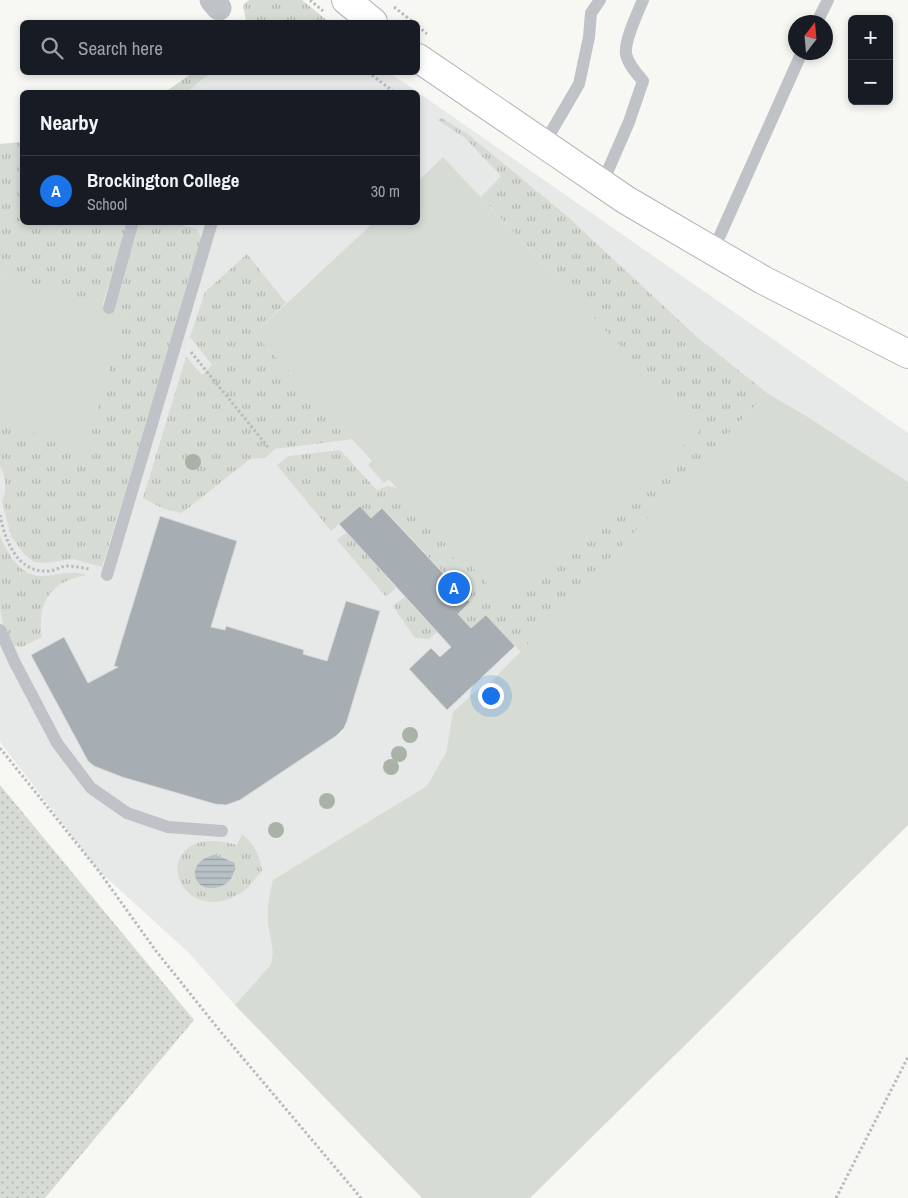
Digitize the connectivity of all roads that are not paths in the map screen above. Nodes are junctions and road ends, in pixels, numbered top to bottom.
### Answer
1 (346, 0) edge
2 (600, 0) edge
3 (643, 0) edge
4 (828, 0) edge
5 (383, 14) edge
6 (820, 15) edge
7 (420, 59) edge
8 (798, 60) edge
9 (544, 144) junction
10 (602, 184) junction
11 (132, 225) edge
12 (211, 225) edge
13 (713, 251) junction
14 (109, 308) dead end
15 (908, 354) edge
16 (107, 575) road end
17 (0, 630) edge
18 (222, 831) dead end

1 - 5 main road
2 - 9 lane
3 - 10 lane
4 - 6 lane
7 - 9 main road
8 - 13 lane
9 - 10 main road
10 - 13 main road
11 - 14 lane
12 - 16 lane
13 - 15 main road
17 - 18 lane

